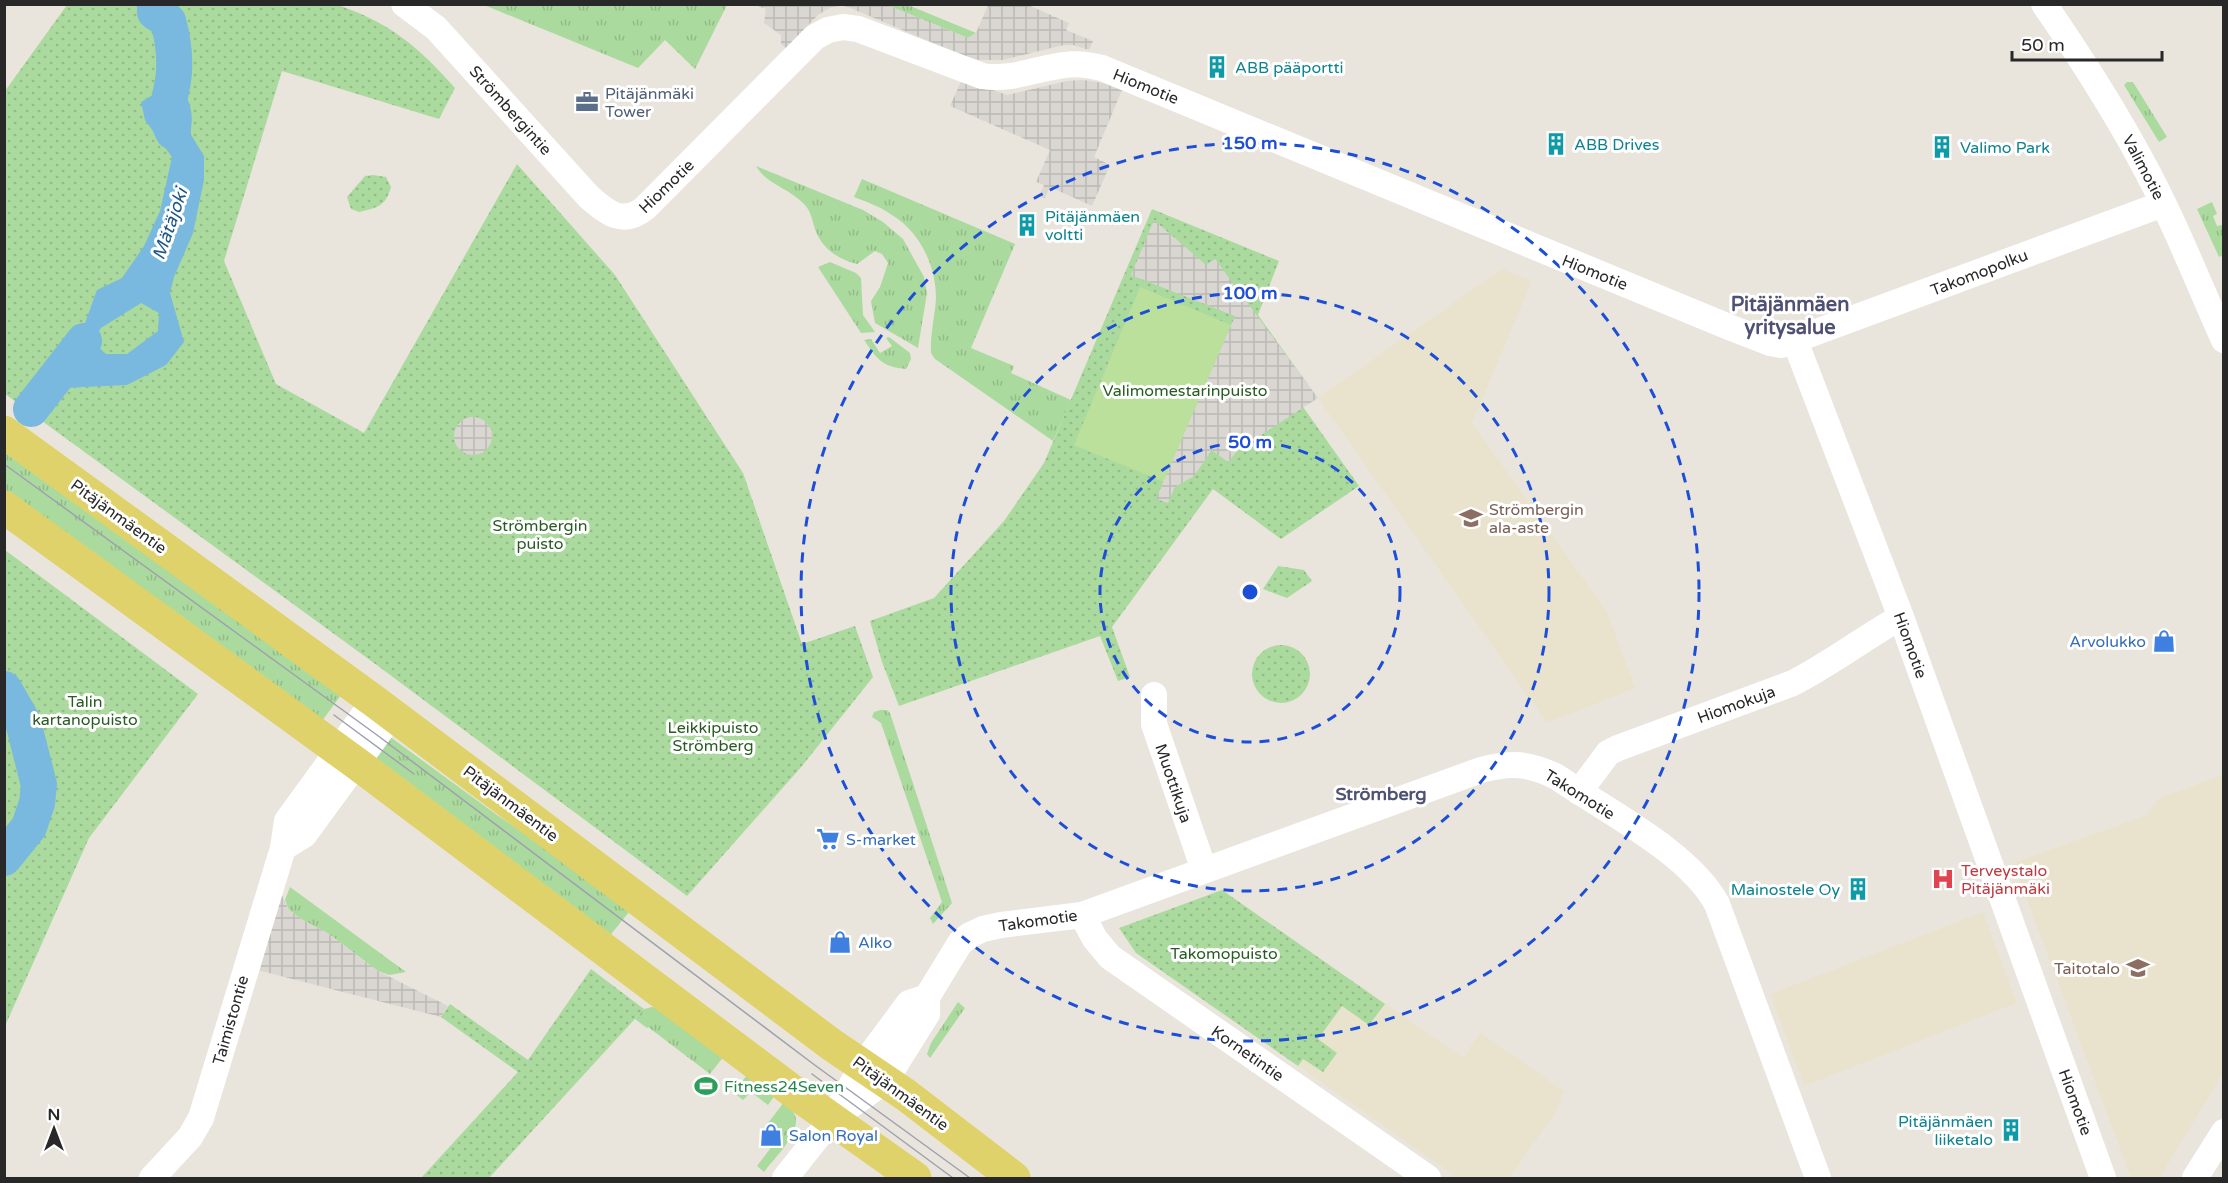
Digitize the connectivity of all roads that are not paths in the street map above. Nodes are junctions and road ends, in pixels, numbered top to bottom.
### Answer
1 (404, 4) edge
2 (2044, 4) edge
3 (2163, 204) junction
4 (616, 216) joint
5 (2223, 340) edge
6 (1795, 341) junction
7 (16, 440) edge
8 (4, 507) edge
9 (1901, 617) junction
10 (1154, 695) dead end
11 (383, 708) junction
12 (347, 757) junction
13 (1579, 792) junction
14 (1204, 870) junction
15 (1082, 915) junction
16 (874, 1073) junction
17 (832, 1119) junction
18 (2223, 1131) edge
19 (152, 1179) edge
20 (785, 1179) edge
21 (915, 1179) edge
22 (1014, 1179) edge
23 (1428, 1179) edge
24 (1818, 1179) edge
25 (2103, 1179) edge
26 (2195, 1179) edge

1 - 4 street, Strömbergintie
2 - 3 street, Valimotie
3 - 5 street, Valimotie
3 - 6 street, Takomopolku
4 - 6 street, Hiomotie
6 - 9 street, Hiomotie
7 - 11 main road, Pitäjänmäentie
8 - 12 main road
9 - 13 street, Hiomokuja
9 - 25 street, Hiomotie
10 - 14 street, Muottikuja
11 - 12 street, Taimistontie
11 - 16 main road, Pitäjänmäentie
12 - 17 main road
12 - 19 street, Taimistontie
13 - 14 street, Takomotie
13 - 24 street, Takomotie
14 - 15 street, Takomotie
15 - 16 street, Takomotie
15 - 23 street, Kornetintie
16 - 17 street, Takomotie
16 - 22 main road, Pitäjänmäentie
17 - 20 street, Takomotie
17 - 21 main road
18 - 26 street

